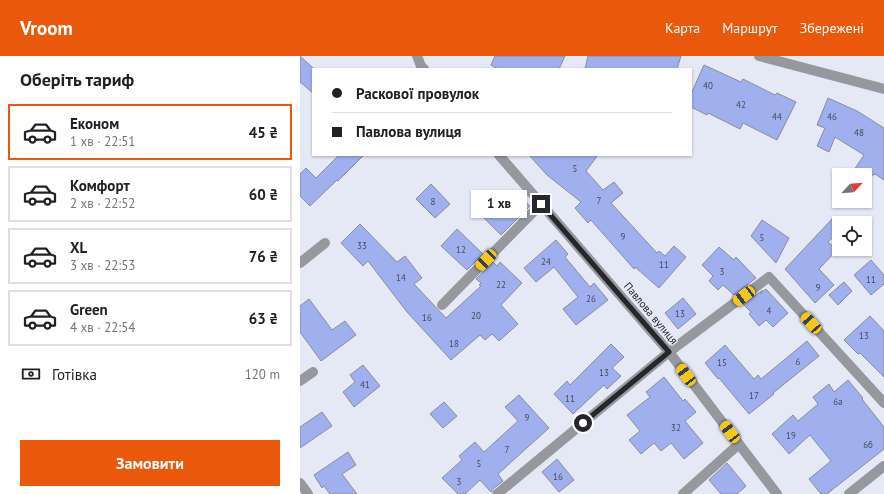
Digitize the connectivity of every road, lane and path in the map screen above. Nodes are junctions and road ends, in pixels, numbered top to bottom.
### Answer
1 (417, 56) edge
2 (760, 56) edge
3 (423, 68) edge
4 (884, 89) edge
5 (500, 156) edge
6 (541, 204) junction
7 (325, 243) dead end
8 (300, 263) edge
9 (442, 305) dead end
10 (669, 352) junction
11 (313, 372) dead end
12 (300, 381) edge
13 (884, 403) edge
14 (739, 444) junction
15 (884, 466) edge
16 (300, 483) edge
17 (308, 494) edge
18 (497, 494) edge
19 (683, 494) edge
20 (775, 494) edge
21 (849, 494) edge

1 - 3 street
2 - 4 street
5 - 6 street, Павлова вулиця
6 - 9 street
6 - 10 street, Павлова вулиця
7 - 8 street
10 - 13 street
10 - 14 street, Павлова вулиця
10 - 18 street
11 - 12 street
14 - 19 street
14 - 20 street, Павлова вулиця
15 - 21 street
16 - 17 street

